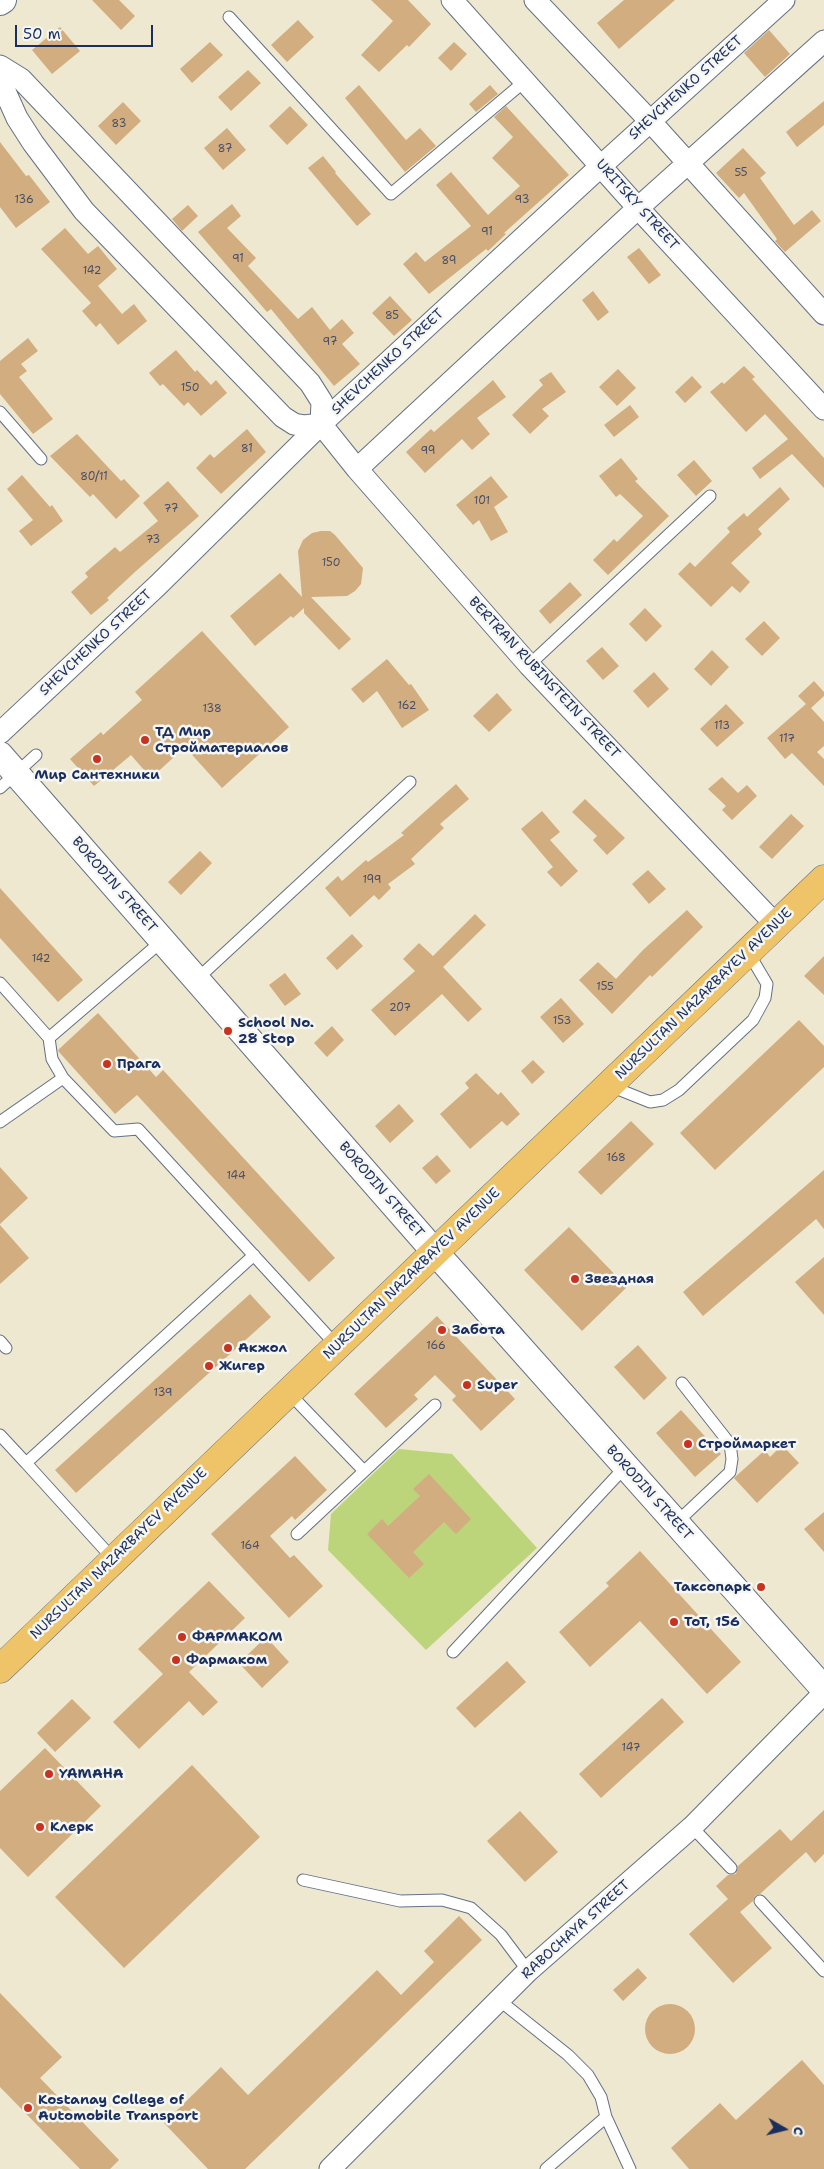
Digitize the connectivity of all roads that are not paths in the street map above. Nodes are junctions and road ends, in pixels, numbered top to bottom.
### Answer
1 (452, 0) edge
2 (535, 0) edge
3 (784, 0) edge
4 (229, 17) dead end
5 (824, 41) edge
6 (0, 66) edge
7 (0, 80) edge
8 (525, 81) junction
9 (650, 122) junction
10 (687, 164) junction
11 (601, 166) junction
12 (638, 208) junction
13 (824, 314) edge
14 (824, 409) edge
15 (0, 412) edge
16 (321, 424) junction
17 (41, 458) dead end
18 (357, 469) junction
19 (710, 496) dead end
20 (529, 665) junction
21 (0, 733) edge
22 (36, 755) dead end
23 (5, 773) edge
24 (410, 782) dead end
25 (824, 880) edge
26 (776, 925) junction
27 (162, 941) junction
28 (748, 952) junction
29 (196, 980) junction
30 (0, 983) edge
31 (49, 1038) junction
32 (63, 1078) junction
33 (609, 1086) junction
34 (0, 1122) edge
35 (435, 1252) junction
36 (254, 1255) junction
37 (336, 1345) junction
38 (682, 1383) dead end
39 (288, 1392) junction
40 (435, 1405) dead end
41 (0, 1435) edge
42 (26, 1463) junction
43 (626, 1466) junction
44 (364, 1471) junction
45 (676, 1523) junction
46 (297, 1534) dead end
47 (114, 1560) junction
48 (453, 1652) dead end
49 (0, 1669) edge
50 (824, 1691) edge
51 (692, 1827) junction
52 (731, 1868) dead end
53 (303, 1880) dead end
54 (760, 1901) dead end
55 (528, 1971) junction
56 (824, 1972) edge
57 (499, 2000) junction
58 (606, 2117) junction
59 (330, 2169) edge
60 (546, 2169) edge
61 (630, 2169) edge

1 - 8 street, URITSKY STREET
2 - 9 street
3 - 9 street, SHEVCHENKO STREET
4 - 8 lane
5 - 10 street
6 - 16 street
7 - 16 street
8 - 11 street, URITSKY STREET
9 - 10 street
9 - 11 street, SHEVCHENKO STREET
10 - 12 street
10 - 13 street
11 - 12 street, URITSKY STREET
11 - 16 street, SHEVCHENKO STREET
12 - 14 street, URITSKY STREET
12 - 18 street
15 - 17 lane
16 - 18 street, BERTRAN RUBINSTEIN STREET
16 - 21 street, SHEVCHENKO STREET
18 - 20 street, BERTRAN RUBINSTEIN STREET
19 - 20 lane
20 - 26 street, BERTRAN RUBINSTEIN STREET
22 - 23 lane
23 - 27 street, BORODIN STREET
24 - 29 lane
25 - 26 main road, NURSULTAN NAZARBAYEV AVENUE
26 - 28 main road, NURSULTAN NAZARBAYEV AVENUE
27 - 29 street, BORODIN STREET
27 - 31 lane
28 - 33 main road, NURSULTAN NAZARBAYEV AVENUE
28 - 33 lane
29 - 35 street, BORODIN STREET
30 - 31 lane
31 - 32 lane
32 - 34 lane
32 - 36 lane
33 - 35 main road, NURSULTAN NAZARBAYEV AVENUE
35 - 37 main road, NURSULTAN NAZARBAYEV AVENUE
35 - 43 street, BORODIN STREET
36 - 37 lane
36 - 42 lane
37 - 39 main road, NURSULTAN NAZARBAYEV AVENUE
38 - 45 lane
39 - 44 lane
39 - 47 main road, NURSULTAN NAZARBAYEV AVENUE
40 - 44 lane
41 - 42 lane
42 - 47 lane
43 - 45 street, BORODIN STREET
43 - 48 lane
44 - 46 lane
45 - 50 street, BORODIN STREET
47 - 49 main road, NURSULTAN NAZARBAYEV AVENUE
50 - 51 street, RABOCHAYA STREET
51 - 52 lane
51 - 55 street, RABOCHAYA STREET
53 - 55 lane
54 - 56 lane
55 - 57 street, RABOCHAYA STREET
57 - 58 lane
57 - 59 street, RABOCHAYA STREET
58 - 60 lane
58 - 61 lane

